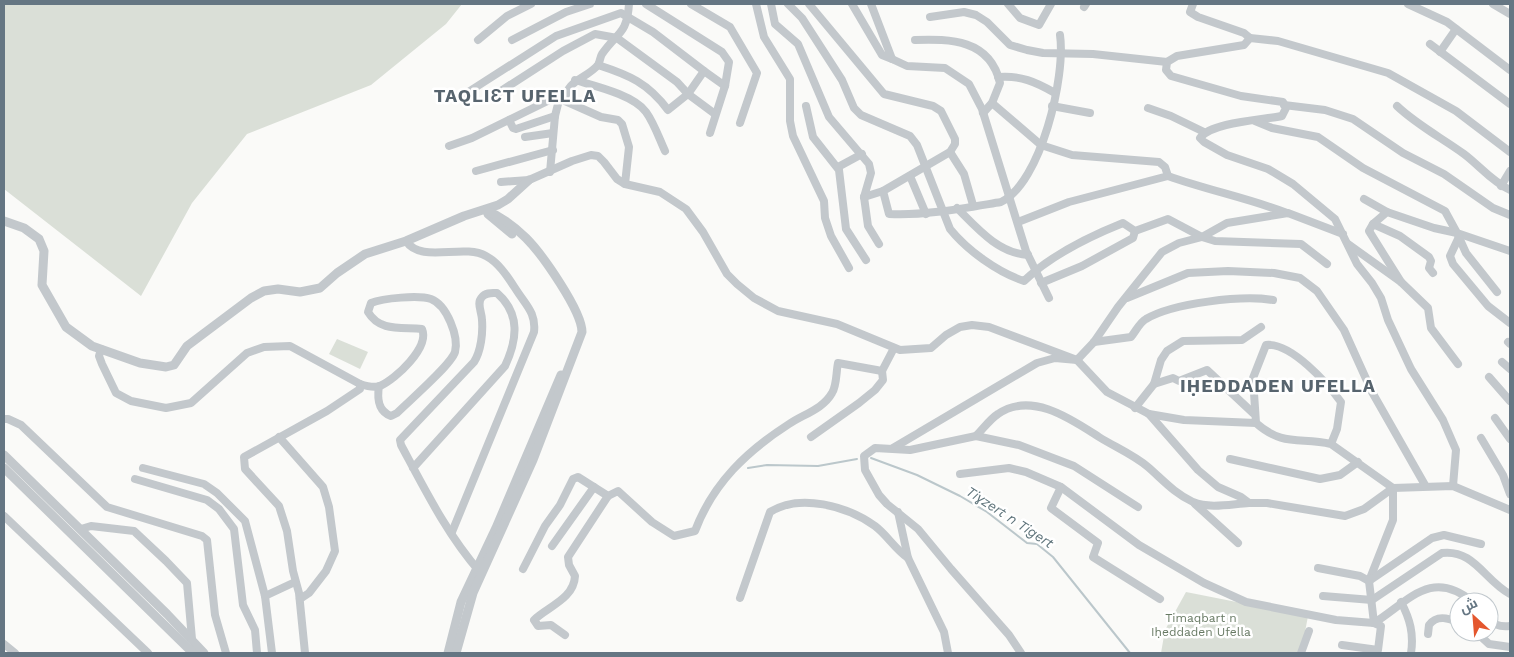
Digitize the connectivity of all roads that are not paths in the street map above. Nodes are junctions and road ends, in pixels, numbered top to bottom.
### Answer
1 (531, 4) edge
2 (590, 4) edge
3 (629, 4) edge
4 (646, 4) edge
5 (691, 4) edge
6 (756, 4) edge
7 (771, 4) edge
8 (788, 4) edge
9 (809, 4) edge
10 (852, 4) edge
11 (871, 4) edge
12 (1008, 4) edge
13 (1051, 4) edge
14 (1193, 4) edge
15 (1408, 4) edge
16 (1493, 4) edge
17 (1510, 14) edge
18 (629, 16) junction
19 (930, 17) dead end
20 (1456, 29) junction
21 (1060, 35) dead end
22 (617, 38) junction
23 (1250, 38) junction
24 (478, 40) dead end
25 (512, 40) dead end
26 (914, 40) dead end
27 (1430, 44) dead end
28 (1062, 52) junction
29 (1440, 52) junction
30 (892, 60) junction
31 (1168, 62) junction
32 (598, 65) junction
33 (1510, 70) edge
34 (704, 71) junction
35 (998, 77) junction
36 (575, 80) junction
37 (725, 86) junction
38 (1055, 93) junction
39 (688, 94) junction
40 (462, 96) dead end
41 (564, 96) junction
42 (490, 98) dead end
43 (992, 103) junction
44 (1510, 104) edge
45 (1284, 105) junction
46 (806, 106) dead end
47 (1052, 106) junction
48 (1397, 106) dead end
49 (1148, 108) dead end
50 (1090, 112) dead end
51 (983, 113) junction
52 (715, 114) junction
53 (555, 116) junction
54 (509, 120) junction
55 (1255, 121) junction
56 (740, 123) dead end
57 (1204, 132) junction
58 (553, 133) junction
59 (710, 133) dead end
60 (525, 137) dead end
61 (1041, 145) junction
62 (449, 146) dead end
63 (553, 150) junction
64 (665, 151) dead end
65 (950, 152) junction
66 (1510, 152) edge
67 (862, 154) junction
68 (838, 167) junction
69 (924, 167) junction
70 (476, 171) dead end
71 (1510, 171) edge
72 (550, 172) junction
73 (910, 176) junction
74 (1168, 176) junction
75 (529, 180) junction
76 (501, 182) dead end
77 (625, 184) junction
78 (1501, 186) junction
79 (883, 190) junction
80 (1510, 190) edge
81 (864, 197) junction
82 (1009, 198) junction
83 (1364, 199) dead end
84 (973, 206) junction
85 (957, 208) junction
86 (943, 209) junction
87 (485, 210) junction
88 (1388, 212) junction
89 (926, 214) junction
90 (1288, 214) junction
91 (1510, 215) edge
92 (4, 221) edge
93 (1018, 222) junction
94 (1373, 224) junction
95 (846, 229) junction
96 (1135, 231) junction
97 (1343, 234) junction
98 (831, 236) junction
99 (1457, 236) junction
100 (1202, 237) junction
101 (406, 241) junction
102 (1346, 243) junction
103 (878, 244) dead end
104 (1510, 251) edge
105 (1028, 256) junction
106 (866, 260) dead end
107 (1327, 264) dead end
108 (849, 268) dead end
109 (1035, 270) junction
110 (1433, 273) dead end
111 (1401, 282) junction
112 (1041, 283) junction
113 (1497, 292) dead end
114 (1049, 298) dead end
115 (1125, 298) junction
116 (1273, 300) dead end
117 (1510, 323) edge
118 (1261, 327) dead end
119 (1094, 342) junction
120 (894, 348) junction
121 (101, 349) junction
122 (1077, 360) junction
123 (1502, 362) dead end
124 (1458, 364) dead end
125 (1510, 369) edge
126 (882, 371) junction
127 (1489, 377) dead end
128 (360, 384) junction
129 (1154, 384) junction
130 (379, 386) junction
131 (1510, 401) edge
132 (1135, 408) junction
133 (1253, 413) junction
134 (1149, 414) junction
135 (1495, 418) dead end
136 (4, 419) edge
137 (1256, 423) junction
138 (976, 436) junction
139 (279, 437) junction
140 (811, 437) dead end
141 (1481, 438) dead end
142 (1510, 438) edge
143 (1331, 444) junction
144 (893, 448) junction
145 (4, 455) edge
146 (1230, 459) dead end
147 (1358, 462) junction
148 (4, 468) edge
149 (143, 468) dead end
150 (413, 468) junction
151 (960, 474) dead end
152 (135, 479) dead end
153 (1425, 485) junction
154 (1453, 486) junction
155 (594, 487) junction
156 (1062, 487) junction
157 (1393, 488) junction
158 (1510, 494) edge
159 (608, 496) junction
160 (1194, 502) junction
161 (1250, 503) junction
162 (1138, 507) dead end
163 (1510, 510) edge
164 (898, 512) junction
165 (4, 516) edge
166 (81, 529) junction
167 (452, 532) junction
168 (1238, 543) dead end
169 (1481, 544) dead end
170 (552, 546) dead end
171 (908, 558) junction
172 (1318, 568) dead end
173 (523, 569) dead end
174 (479, 571) junction
175 (1369, 581) junction
176 (295, 582) junction
177 (1458, 592) edge
178 (1510, 594) edge
179 (264, 596) junction
180 (1323, 596) dead end
181 (740, 598) dead end
182 (300, 599) junction
183 (1160, 599) dead end
184 (1372, 600) junction
185 (1401, 602) junction
186 (1449, 619) edge
187 (1374, 623) junction
188 (1308, 632) dead end
189 (1428, 634) dead end
190 (565, 635) dead end
191 (192, 639) junction
192 (1487, 642) edge
193 (4, 644) edge
194 (1342, 645) dead end
195 (1510, 647) edge
196 (15, 653) edge
197 (148, 653) edge
198 (193, 653) edge
199 (204, 653) edge
200 (226, 653) edge
201 (258, 653) edge
202 (272, 653) edge
203 (306, 653) edge
204 (448, 653) edge
205 (456, 653) edge
206 (948, 653) edge
207 (1021, 653) edge
208 (1301, 653) edge
209 (1411, 653) edge

1 - 24 street
2 - 25 street
3 - 18 street
4 - 37 street
5 - 56 street
6 - 98 street
7 - 67 street
8 - 69 street
9 - 65 street
10 - 30 street
11 - 30 street
12 - 13 street
14 - 23 street
15 - 20 street
16 - 17 street
18 - 22 street
18 - 34 street
18 - 40 street
19 - 28 street
20 - 29 street
20 - 33 street
21 - 28 street
22 - 32 street
22 - 39 street
22 - 42 street
23 - 31 street
23 - 66 street
26 - 35 street
27 - 29 street
28 - 31 street
28 - 38 street
29 - 44 street
30 - 51 street
31 - 45 street
32 - 36 street
32 - 39 street
34 - 37 street
34 - 39 street
35 - 38 street
35 - 43 street
36 - 41 street
36 - 64 street
37 - 52 street
38 - 47 street
39 - 52 street
41 - 53 street
41 - 54 street
41 - 77 street
43 - 51 street
43 - 61 street
45 - 55 street
45 - 91 street
46 - 68 street
47 - 50 street
47 - 61 street
48 - 78 street
49 - 57 street
51 - 82 street
52 - 59 street
53 - 54 street
53 - 58 street
54 - 62 street
55 - 57 street
55 - 99 street
57 - 97 street
58 - 60 street
58 - 63 street
61 - 74 street
61 - 82 street
63 - 70 street
63 - 72 street
65 - 69 street
65 - 84 street
67 - 68 street
67 - 81 street
68 - 95 street
69 - 73 street
69 - 86 street
71 - 78 street
72 - 75 street
72 - 77 street
73 - 79 street
73 - 89 street
74 - 90 street
74 - 93 street
75 - 76 street
75 - 87 street
77 - 120 street
78 - 80 street
79 - 81 street
79 - 89 street
81 - 103 street
82 - 84 street
82 - 93 street
83 - 88 street
84 - 85 street
85 - 86 street
85 - 105 street
86 - 89 street
86 - 109 street
87 - 101 street
87 - 174 street
88 - 94 street
88 - 99 street
90 - 97 street
90 - 100 street
92 - 121 street
93 - 105 street
94 - 110 street
94 - 111 street
95 - 98 street
95 - 106 street
96 - 100 street
96 - 109 street
96 - 112 street
97 - 102 street
98 - 108 street
99 - 104 street
99 - 113 street
99 - 117 street
100 - 107 street
100 - 115 street
101 - 121 street
101 - 167 street
102 - 111 street
102 - 154 street
105 - 109 street
109 - 112 street
111 - 124 street
112 - 114 street
115 - 119 street
115 - 153 street
116 - 119 street
118 - 129 street
119 - 122 street
120 - 122 street
120 - 126 street
121 - 128 street
122 - 132 street
122 - 144 street
123 - 125 street
126 - 140 street
126 - 159 street
127 - 131 street
128 - 130 street
128 - 139 street
129 - 132 street
129 - 133 street
130 - 130 street
132 - 134 street
133 - 137 street
133 - 143 street
134 - 137 street
134 - 161 street
135 - 142 street
136 - 200 street
137 - 143 street
138 - 144 street
138 - 160 street
138 - 162 street
139 - 176 street
139 - 182 street
141 - 158 street
143 - 147 street
144 - 164 street
145 - 166 street
146 - 147 street
147 - 157 street
148 - 198 street
149 - 179 street
150 - 150 street
150 - 167 street
151 - 156 street
152 - 201 street
153 - 154 street
153 - 157 street
154 - 163 street
155 - 159 street
155 - 170 street
155 - 173 street
156 - 183 street
156 - 187 street
157 - 161 street
157 - 175 street
159 - 190 street
160 - 161 street
160 - 168 street
164 - 171 street
164 - 207 street
165 - 197 street
166 - 191 street
166 - 191 street
167 - 174 street
169 - 175 street
171 - 181 street
171 - 206 street
172 - 175 street
174 - 204 street
174 - 205 street
175 - 184 street
176 - 179 street
176 - 182 street
177 - 185 street
178 - 184 street
179 - 202 street
180 - 184 street
182 - 203 street
184 - 187 street
185 - 187 street
185 - 209 street
186 - 189 street
187 - 194 street
188 - 208 street
191 - 199 street
192 - 195 street
193 - 196 street

